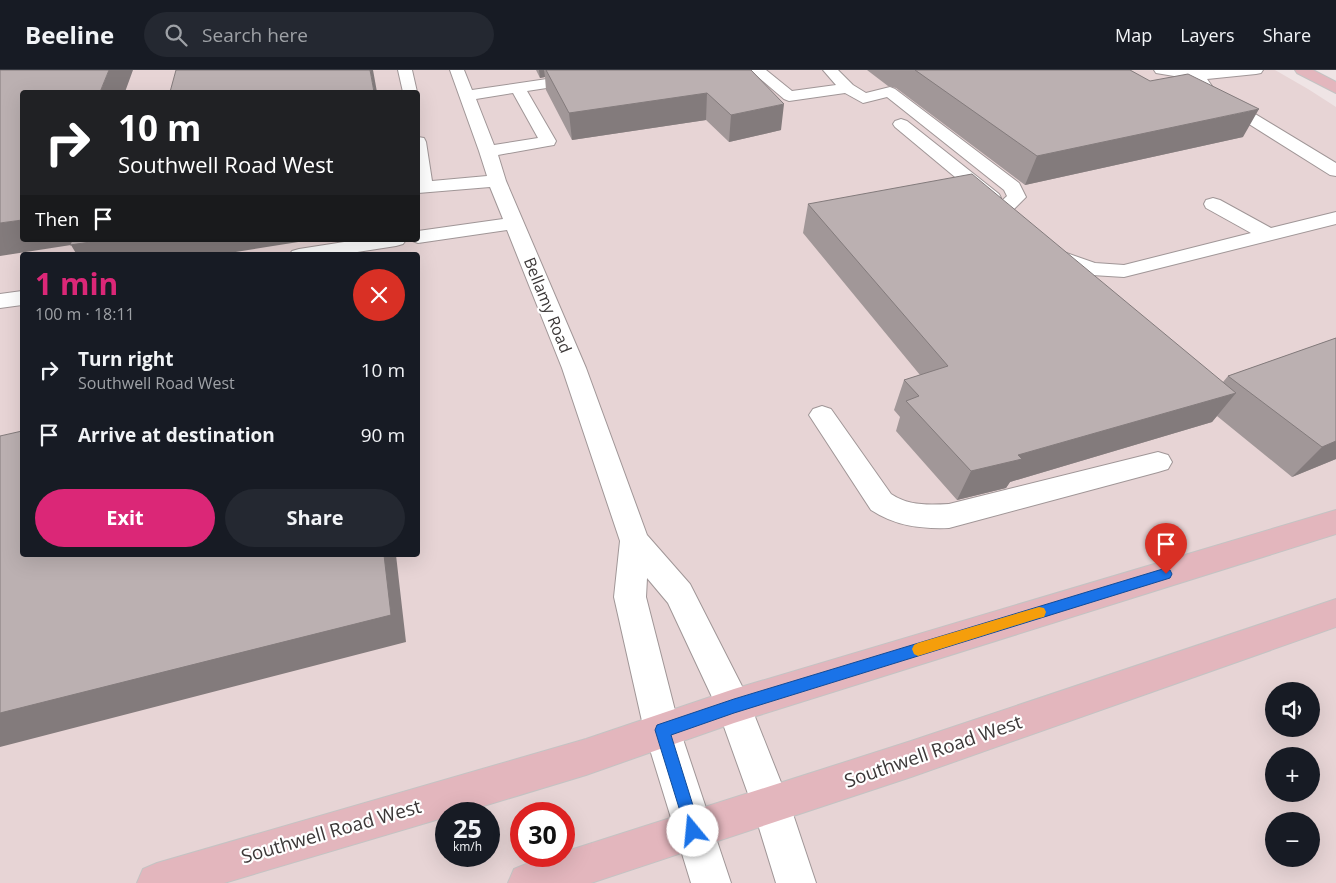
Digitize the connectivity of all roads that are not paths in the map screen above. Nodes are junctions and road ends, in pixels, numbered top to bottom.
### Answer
1 (404, 70) edge
2 (638, 70) edge
3 (757, 70) edge
4 (830, 70) edge
5 (1161, 70) edge
6 (1256, 70) edge
7 (1302, 70) edge
8 (1197, 75) junction
9 (466, 81) edge
10 (848, 88) junction
11 (1336, 88) edge
12 (518, 89) junction
13 (409, 90) edge
14 (880, 107) junction
15 (488, 150) junction
16 (1336, 171) edge
17 (420, 173) edge
18 (497, 181) junction
19 (421, 188) edge
20 (1213, 204) dead end
21 (1004, 208) junction
22 (1336, 218) edge
23 (515, 223) junction
24 (1268, 235) junction
25 (420, 237) edge
26 (381, 242) edge
27 (318, 252) edge
28 (20, 298) edge
29 (0, 301) edge
30 (822, 415) dead end
31 (1158, 462) dead end
32 (1336, 522) edge
33 (635, 541) junction
34 (1336, 613) edge
35 (734, 706) junction
36 (662, 730) junction
37 (771, 805) junction
38 (693, 831) junction
39 (157, 883) edge
40 (528, 883) edge
41 (712, 883) edge
42 (796, 883) edge

1 - 13 street
2 - 12 street
3 - 10 street
4 - 10 street
5 - 8 street
6 - 8 street
7 - 11 main road
8 - 16 street
9 - 12 street
9 - 15 street, Bellamy Road
10 - 14 street
12 - 15 street
14 - 21 street
14 - 21 street
15 - 18 street, Bellamy Road
17 - 19 street
18 - 19 street
18 - 23 street, Bellamy Road
20 - 24 street
21 - 24 street
22 - 24 street
23 - 25 street
23 - 33 street, Bellamy Road
26 - 27 street
28 - 29 street
30 - 31 street
32 - 35 main road, Southwell Road West
33 - 35 street, Bellamy Road
33 - 36 street, Bellamy Road
34 - 37 main road, Southwell Road West
35 - 36 main road, Southwell Road West
35 - 37 street, Bellamy Road
36 - 38 street, Bellamy Road
36 - 39 main road, Southwell Road West
37 - 38 main road, Southwell Road West
37 - 42 street, Bellamy Road
38 - 40 main road, Southwell Road West
38 - 41 street, Bellamy Road

